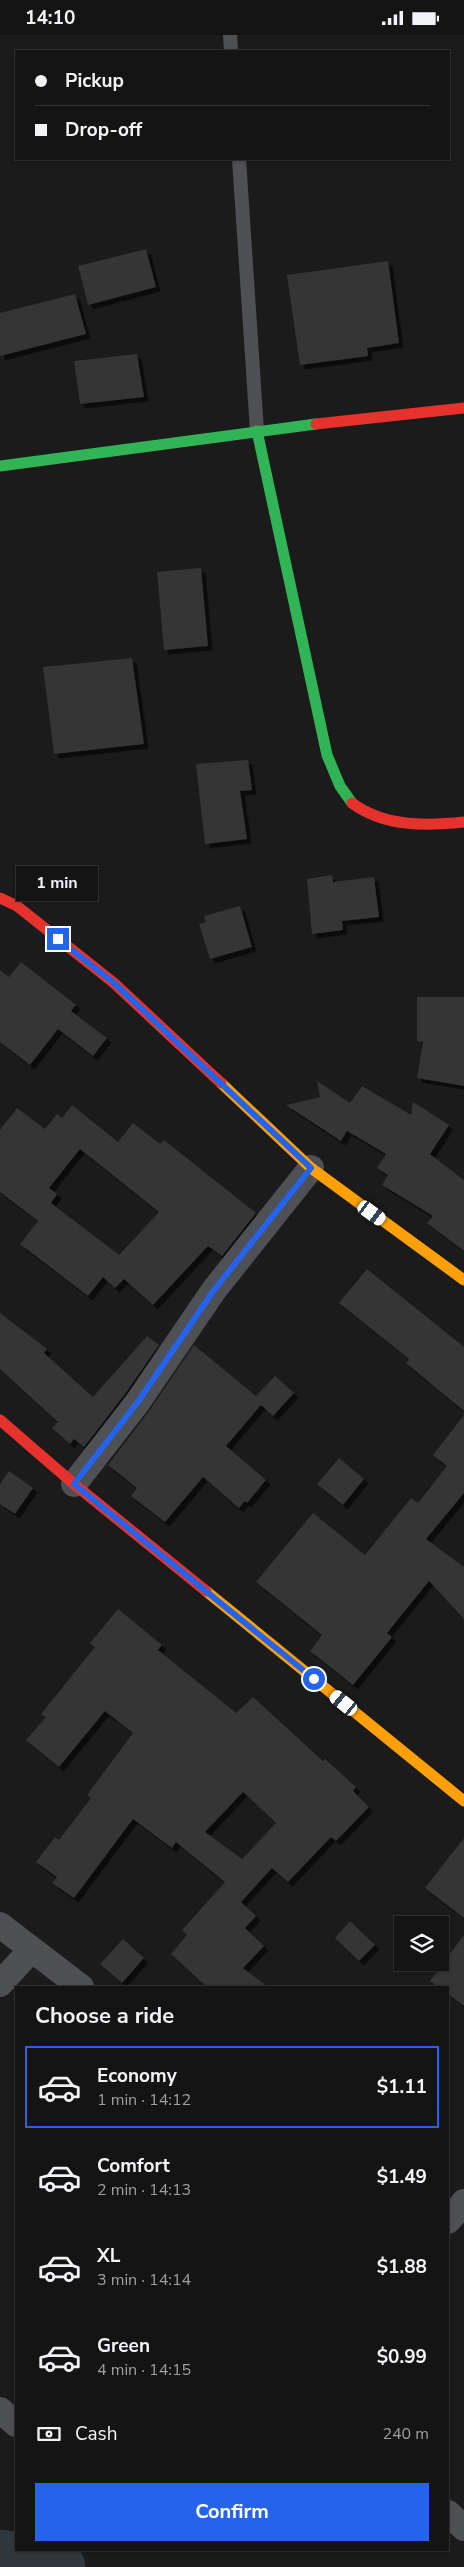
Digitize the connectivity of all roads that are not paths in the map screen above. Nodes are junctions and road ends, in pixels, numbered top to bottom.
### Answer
1 (230, 35) edge
2 (231, 50) edge
3 (238, 160) edge
4 (464, 408) edge
5 (257, 431) junction
6 (0, 466) edge
7 (464, 823) edge
8 (0, 898) edge
9 (311, 1168) junction
10 (464, 1280) edge
11 (0, 1420) edge
12 (74, 1484) junction
13 (464, 1801) edge
14 (0, 1925) edge
15 (30, 1950) junction
16 (0, 1984) edge
17 (81, 1986) edge
18 (464, 2202) edge
19 (449, 2220) edge
20 (0, 2411) edge
21 (15, 2422) edge
22 (449, 2514) edge
23 (464, 2529) edge

1 - 2 lane
3 - 5 lane
4 - 5 street
5 - 6 street
5 - 7 street
8 - 9 street
9 - 10 street
9 - 12 street
11 - 12 street
12 - 13 street
14 - 15 street
15 - 16 street
15 - 17 street
18 - 19 street
20 - 21 street
22 - 23 street

